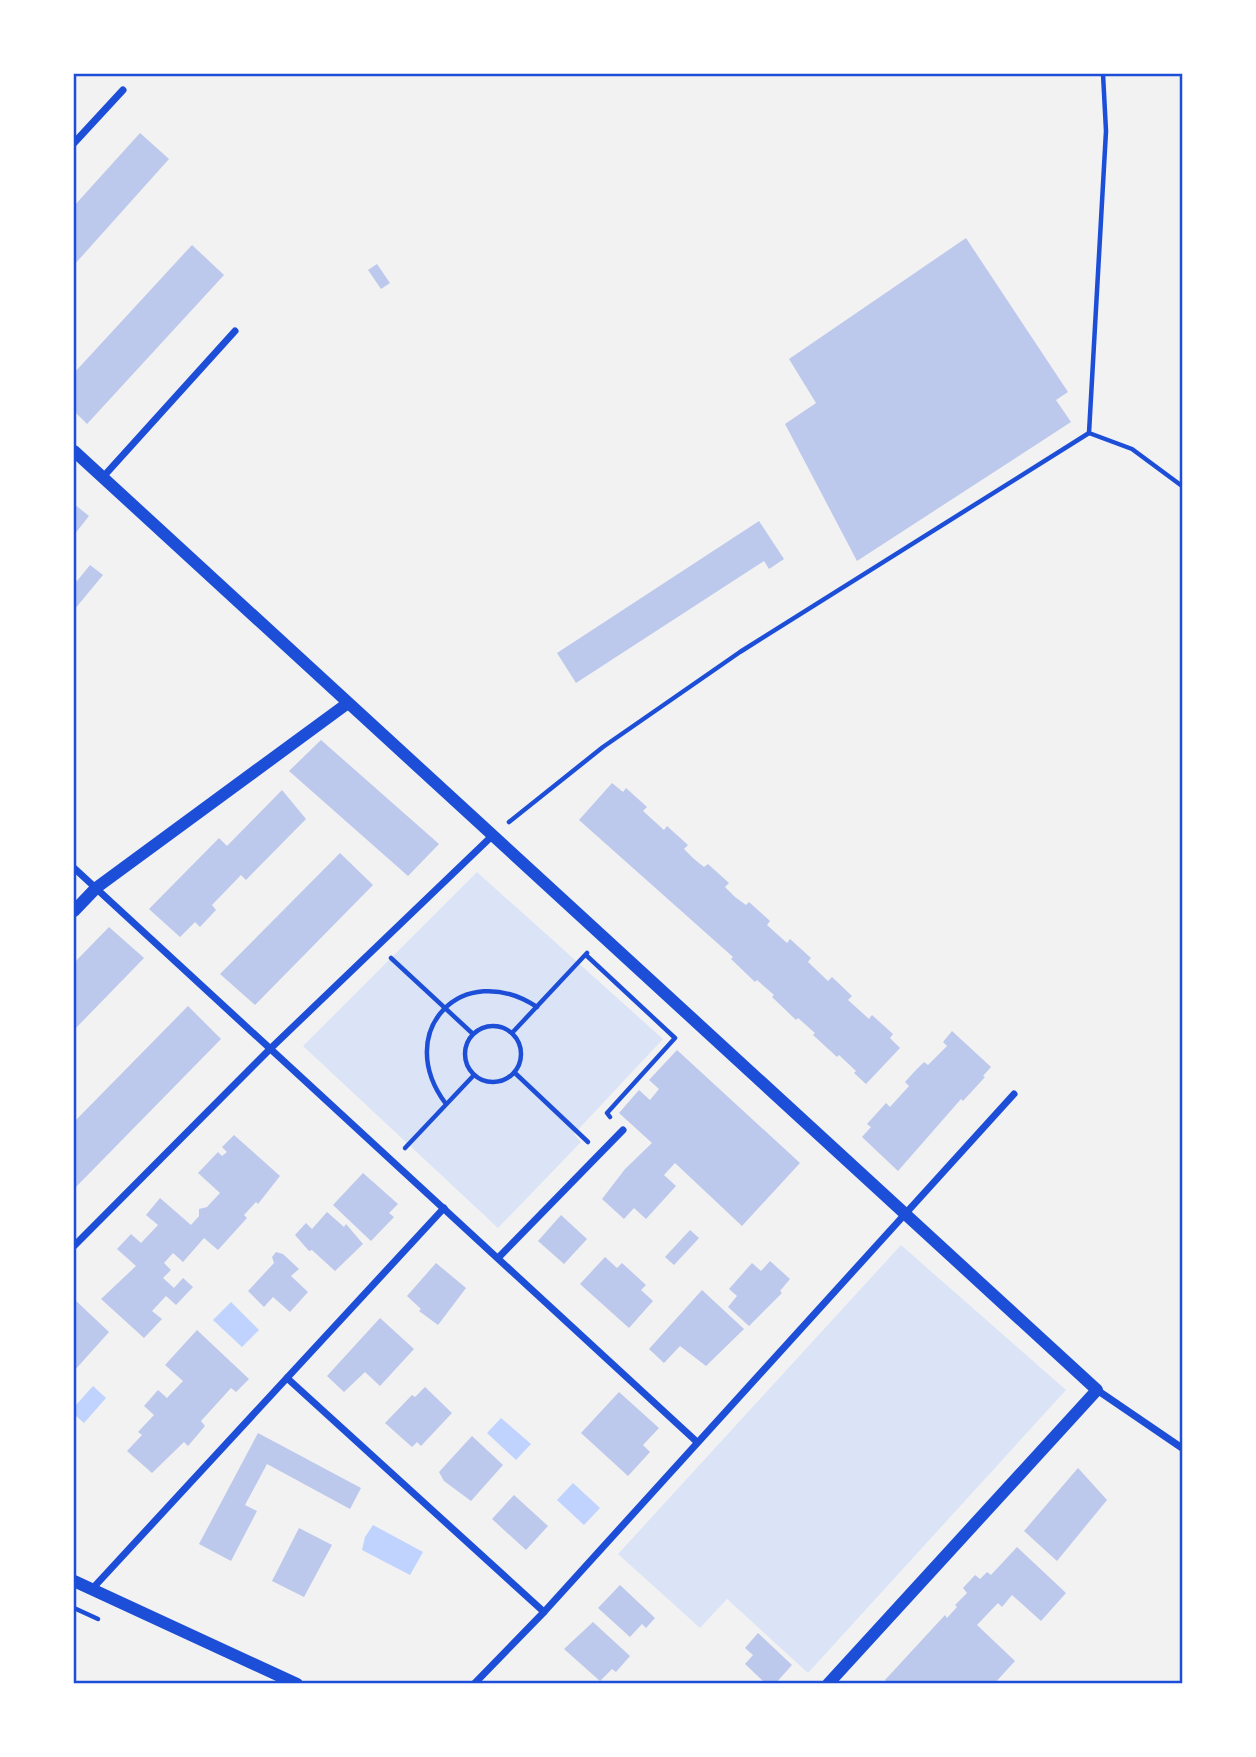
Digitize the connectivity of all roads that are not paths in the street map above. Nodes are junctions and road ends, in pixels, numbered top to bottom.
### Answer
1 (123, 90) dead end
2 (74, 143) edge
3 (235, 331) dead end
4 (74, 451) edge
5 (103, 477) junction
6 (348, 703) junction
7 (492, 836) junction
8 (74, 868) edge
9 (96, 888) junction
10 (74, 911) edge
11 (270, 1049) junction
12 (1014, 1094) dead end
13 (624, 1130) road end
14 (444, 1208) junction
15 (906, 1214) junction
16 (74, 1246) edge
17 (498, 1258) junction
18 (287, 1378) junction
19 (1097, 1390) junction
20 (697, 1442) junction
21 (1182, 1448) edge
22 (74, 1581) edge
23 (93, 1588) junction
24 (544, 1612) junction
25 (297, 1684) edge
26 (474, 1684) edge
27 (828, 1684) edge

1 - 2 street
3 - 5 street
4 - 5 street
5 - 6 street
6 - 7 street
6 - 9 street
7 - 11 street
7 - 15 street
8 - 9 street
9 - 10 street
9 - 11 street
11 - 14 street
11 - 16 street
12 - 15 street
13 - 17 street
14 - 17 street
14 - 18 street
15 - 19 street
15 - 20 street
17 - 20 street
18 - 23 street
18 - 24 street
19 - 21 street
19 - 27 street
20 - 24 street
22 - 23 street
23 - 25 street
24 - 26 street

